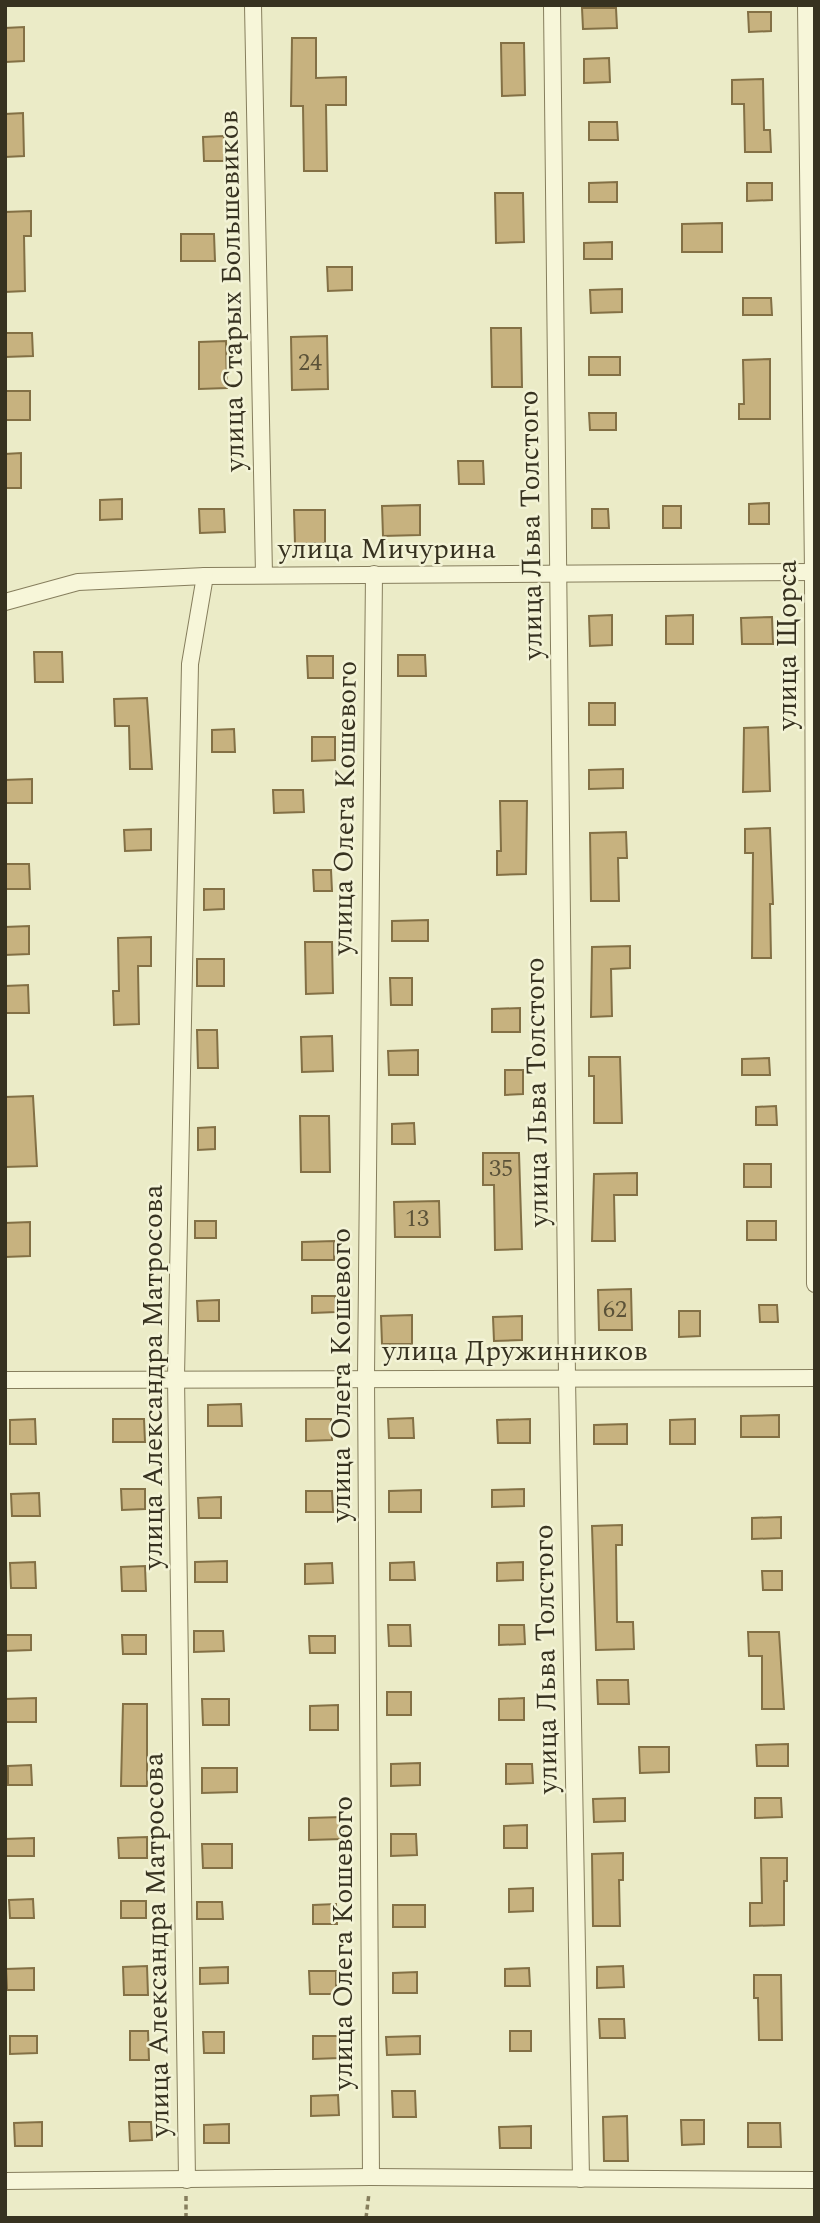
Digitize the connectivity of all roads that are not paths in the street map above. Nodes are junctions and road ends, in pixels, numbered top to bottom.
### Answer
1 (253, 5) edge
2 (552, 5) edge
3 (806, 5) edge
4 (814, 572) edge
5 (373, 574) junction
6 (264, 575) junction
7 (557, 575) junction
8 (205, 576) junction
9 (5, 603) edge
10 (815, 1284) edge
11 (176, 1377) junction
12 (366, 1377) junction
13 (567, 1378) junction
14 (815, 1378) edge
15 (5, 1380) edge
16 (371, 2177) junction
17 (581, 2179) junction
18 (187, 2180) junction
19 (815, 2180) edge
20 (5, 2181) edge

1 - 6 street, улица Старых Большевиков
2 - 7 street, улица Льва Толстого
3 - 4 street, улица Щорса
4 - 7 street, улица Мичурина
4 - 10 street, улица Щорса
5 - 6 street, улица Мичурина
5 - 7 street, улица Мичурина
5 - 12 street, улица Олега Кошевого
6 - 8 street, улица Мичурина
7 - 13 street, улица Льва Толстого
8 - 9 street, улица Мичурина
8 - 11 street, улица Александра Матросова
11 - 12 street, улица Дружинников
11 - 15 street, улица Дружинников
11 - 18 street, улица Александра Матросова
12 - 13 street, улица Дружинников
12 - 16 street, улица Олега Кошевого
13 - 14 street, улица Дружинников
13 - 17 street, улица Льва Толстого
16 - 17 street
16 - 18 street
17 - 19 street
18 - 20 street

